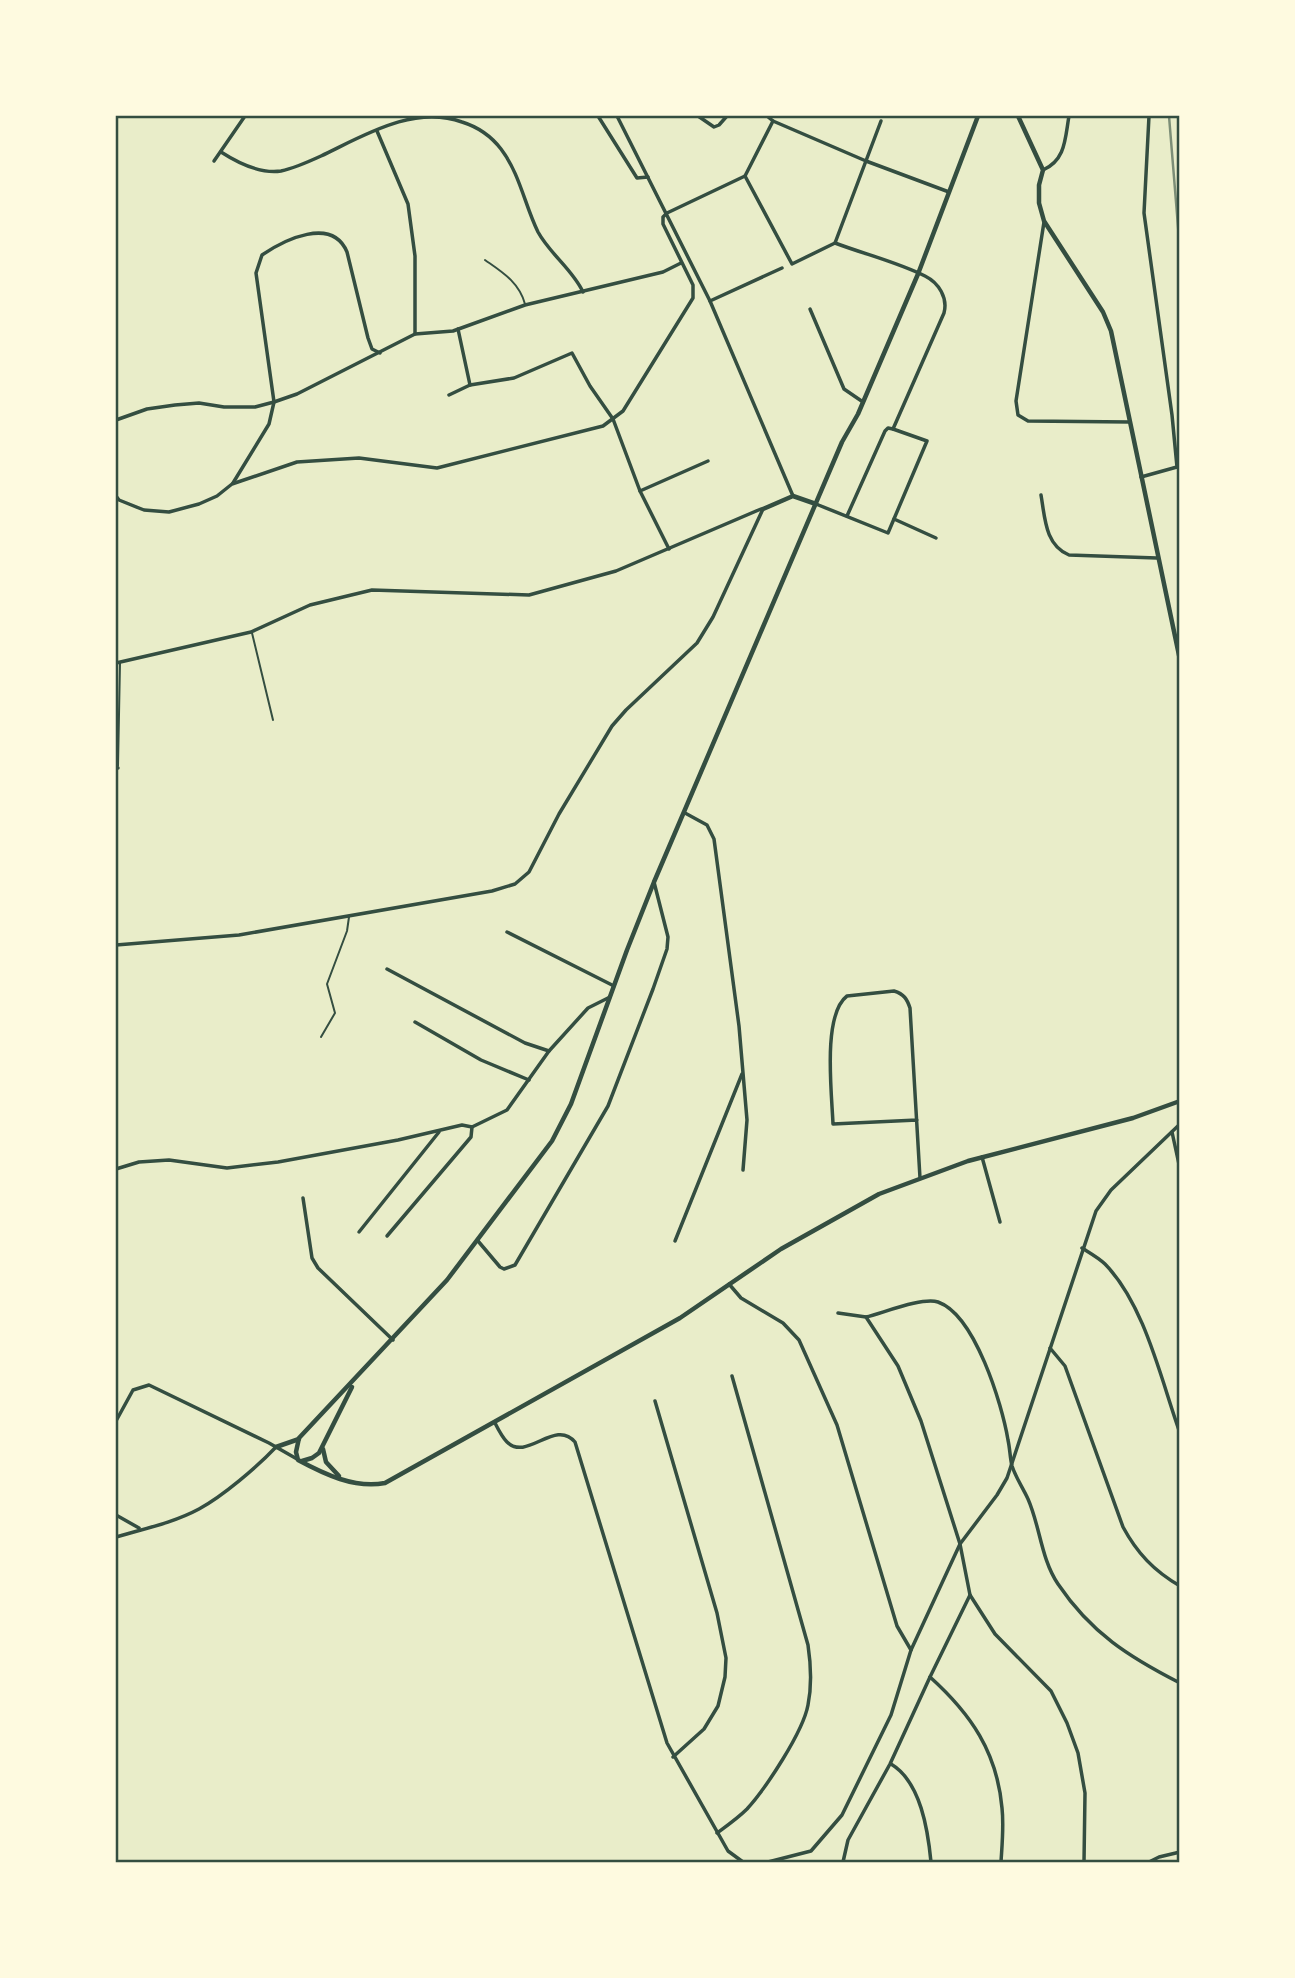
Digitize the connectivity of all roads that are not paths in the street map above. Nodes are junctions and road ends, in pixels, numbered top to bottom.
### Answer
1 (245, 116) edge
2 (598, 116) edge
3 (617, 116) edge
4 (698, 116) edge
5 (727, 116) edge
6 (767, 116) edge
7 (978, 116) edge
8 (1018, 116) edge
9 (1069, 116) edge
10 (1149, 116) edge
11 (774, 121) junction
12 (881, 121) dead end
13 (377, 131) junction
14 (221, 152) junction
15 (214, 161) dead end
16 (866, 161) junction
17 (1043, 170) junction
18 (745, 176) junction
19 (648, 177) junction
20 (949, 192) junction
21 (667, 213) junction
22 (1044, 221) junction
23 (835, 243) junction
24 (485, 260) dead end
25 (681, 263) junction
26 (782, 268) dead end
27 (918, 274) junction
28 (583, 292) junction
29 (710, 301) junction
30 (525, 305) junction
31 (810, 309) dead end
32 (458, 329) junction
33 (415, 334) junction
34 (380, 353) junction
35 (470, 385) junction
36 (449, 395) dead end
37 (274, 402) junction
38 (863, 402) junction
39 (613, 419) junction
40 (116, 420) edge
41 (1130, 422) junction
42 (893, 429) junction
43 (708, 461) dead end
44 (1141, 477) junction
45 (232, 484) junction
46 (640, 491) junction
47 (1041, 495) dead end
48 (116, 496) edge
49 (793, 496) junction
50 (816, 505) junction
51 (763, 509) junction
52 (847, 516) junction
53 (894, 519) junction
54 (936, 538) dead end
55 (669, 549) junction
56 (1157, 558) junction
57 (251, 632) junction
58 (1180, 660) edge
59 (118, 663) edge
60 (273, 720) dead end
61 (117, 768) edge
62 (685, 813) junction
63 (654, 882) junction
64 (350, 915) junction
65 (507, 932) dead end
66 (116, 945) edge
67 (387, 969) dead end
68 (614, 986) junction
69 (610, 997) junction
70 (415, 1023) dead end
71 (321, 1037) dead end
72 (549, 1051) junction
73 (743, 1072) junction
74 (529, 1080) junction
75 (1180, 1101) edge
76 (917, 1121) junction
77 (1180, 1124) edge
78 (472, 1127) junction
79 (440, 1130) junction
80 (1172, 1132) junction
81 (982, 1157) junction
82 (116, 1169) edge
83 (1180, 1169) edge
84 (743, 1170) dead end
85 (920, 1179) junction
86 (303, 1198) dead end
87 (1000, 1222) dead end
88 (359, 1232) dead end
89 (387, 1236) dead end
90 (478, 1241) junction
91 (676, 1241) dead end
92 (1082, 1248) junction
93 (728, 1283) junction
94 (838, 1313) dead end
95 (866, 1317) junction
96 (393, 1340) junction
97 (1049, 1347) junction
98 (732, 1376) dead end
99 (355, 1380) junction
100 (655, 1401) dead end
101 (116, 1421) edge
102 (495, 1423) junction
103 (1180, 1433) edge
104 (299, 1438) junction
105 (323, 1445) junction
106 (276, 1447) junction
107 (300, 1461) junction
108 (1011, 1462) junction
109 (342, 1479) junction
110 (116, 1515) edge
111 (139, 1528) junction
112 (116, 1537) edge
113 (960, 1544) junction
114 (1180, 1586) edge
115 (970, 1595) junction
116 (911, 1650) junction
117 (930, 1677) junction
118 (1180, 1683) edge
119 (673, 1756) junction
120 (890, 1764) junction
121 (717, 1833) junction
122 (1180, 1852) edge
123 (1160, 1860) edge
124 (743, 1863) edge
125 (768, 1863) edge
126 (843, 1863) edge
127 (931, 1863) edge
128 (1001, 1863) edge
129 (1084, 1863) edge
130 (1149, 1863) edge

1 - 14 street
2 - 19 street
3 - 19 street
4 - 5 street
6 - 11 street
7 - 20 street
8 - 17 street
9 - 17 street
10 - 44 street
11 - 16 street
11 - 18 street
12 - 16 street
13 - 14 street
13 - 28 street
13 - 33 street
14 - 15 street
16 - 20 street
16 - 23 street
17 - 22 street
18 - 21 street
18 - 23 street
19 - 21 street
20 - 27 street
21 - 25 street
21 - 29 street
22 - 41 street
22 - 41 street
23 - 27 street
24 - 30 lane
25 - 28 street
25 - 39 street
26 - 29 street
27 - 38 street
27 - 42 street
28 - 30 street
29 - 49 street
30 - 32 street
31 - 38 street
32 - 33 street
32 - 35 street
33 - 34 street
34 - 37 street
34 - 37 street
35 - 36 street
35 - 39 street
37 - 40 street
37 - 45 street
38 - 50 street
39 - 45 street
39 - 46 street
41 - 44 street
42 - 52 street
42 - 53 street
43 - 46 street
44 - 56 street
45 - 48 street
46 - 55 street
47 - 56 street
49 - 50 street
49 - 51 street
50 - 52 street
50 - 62 street
51 - 55 street
51 - 64 street
52 - 53 street
53 - 54 street
55 - 57 street
56 - 58 street
57 - 59 street
57 - 60 lane
59 - 61 lane
62 - 63 street
62 - 73 street
63 - 68 street
63 - 90 street
64 - 66 street
64 - 71 lane
65 - 68 street
67 - 72 street
68 - 69 street
69 - 72 street
69 - 90 street
70 - 74 street
72 - 74 street
73 - 84 street
73 - 91 street
74 - 78 street
75 - 81 street
76 - 76 street
76 - 85 street
77 - 80 street
78 - 79 street
78 - 89 street
79 - 82 street
79 - 88 street
80 - 83 street
80 - 92 street
81 - 85 street
81 - 87 street
85 - 93 street
86 - 96 street
90 - 96 street
92 - 97 street
92 - 103 street
93 - 102 street
93 - 116 street
94 - 95 street
95 - 108 street
95 - 113 street
96 - 99 street
97 - 108 street
97 - 114 street
98 - 121 street
99 - 104 street
99 - 105 street
100 - 119 street
101 - 106 street
102 - 109 street
102 - 119 street
104 - 106 street
104 - 107 street
105 - 107 street
105 - 109 street
106 - 107 street
106 - 111 street
107 - 109 street
108 - 113 street
108 - 118 street
110 - 111 street
111 - 112 street
113 - 115 street
113 - 116 street
115 - 117 street
115 - 129 street
116 - 125 street
117 - 120 street
117 - 128 street
119 - 121 street
120 - 126 street
120 - 127 street
121 - 124 street
122 - 123 street
123 - 130 street

